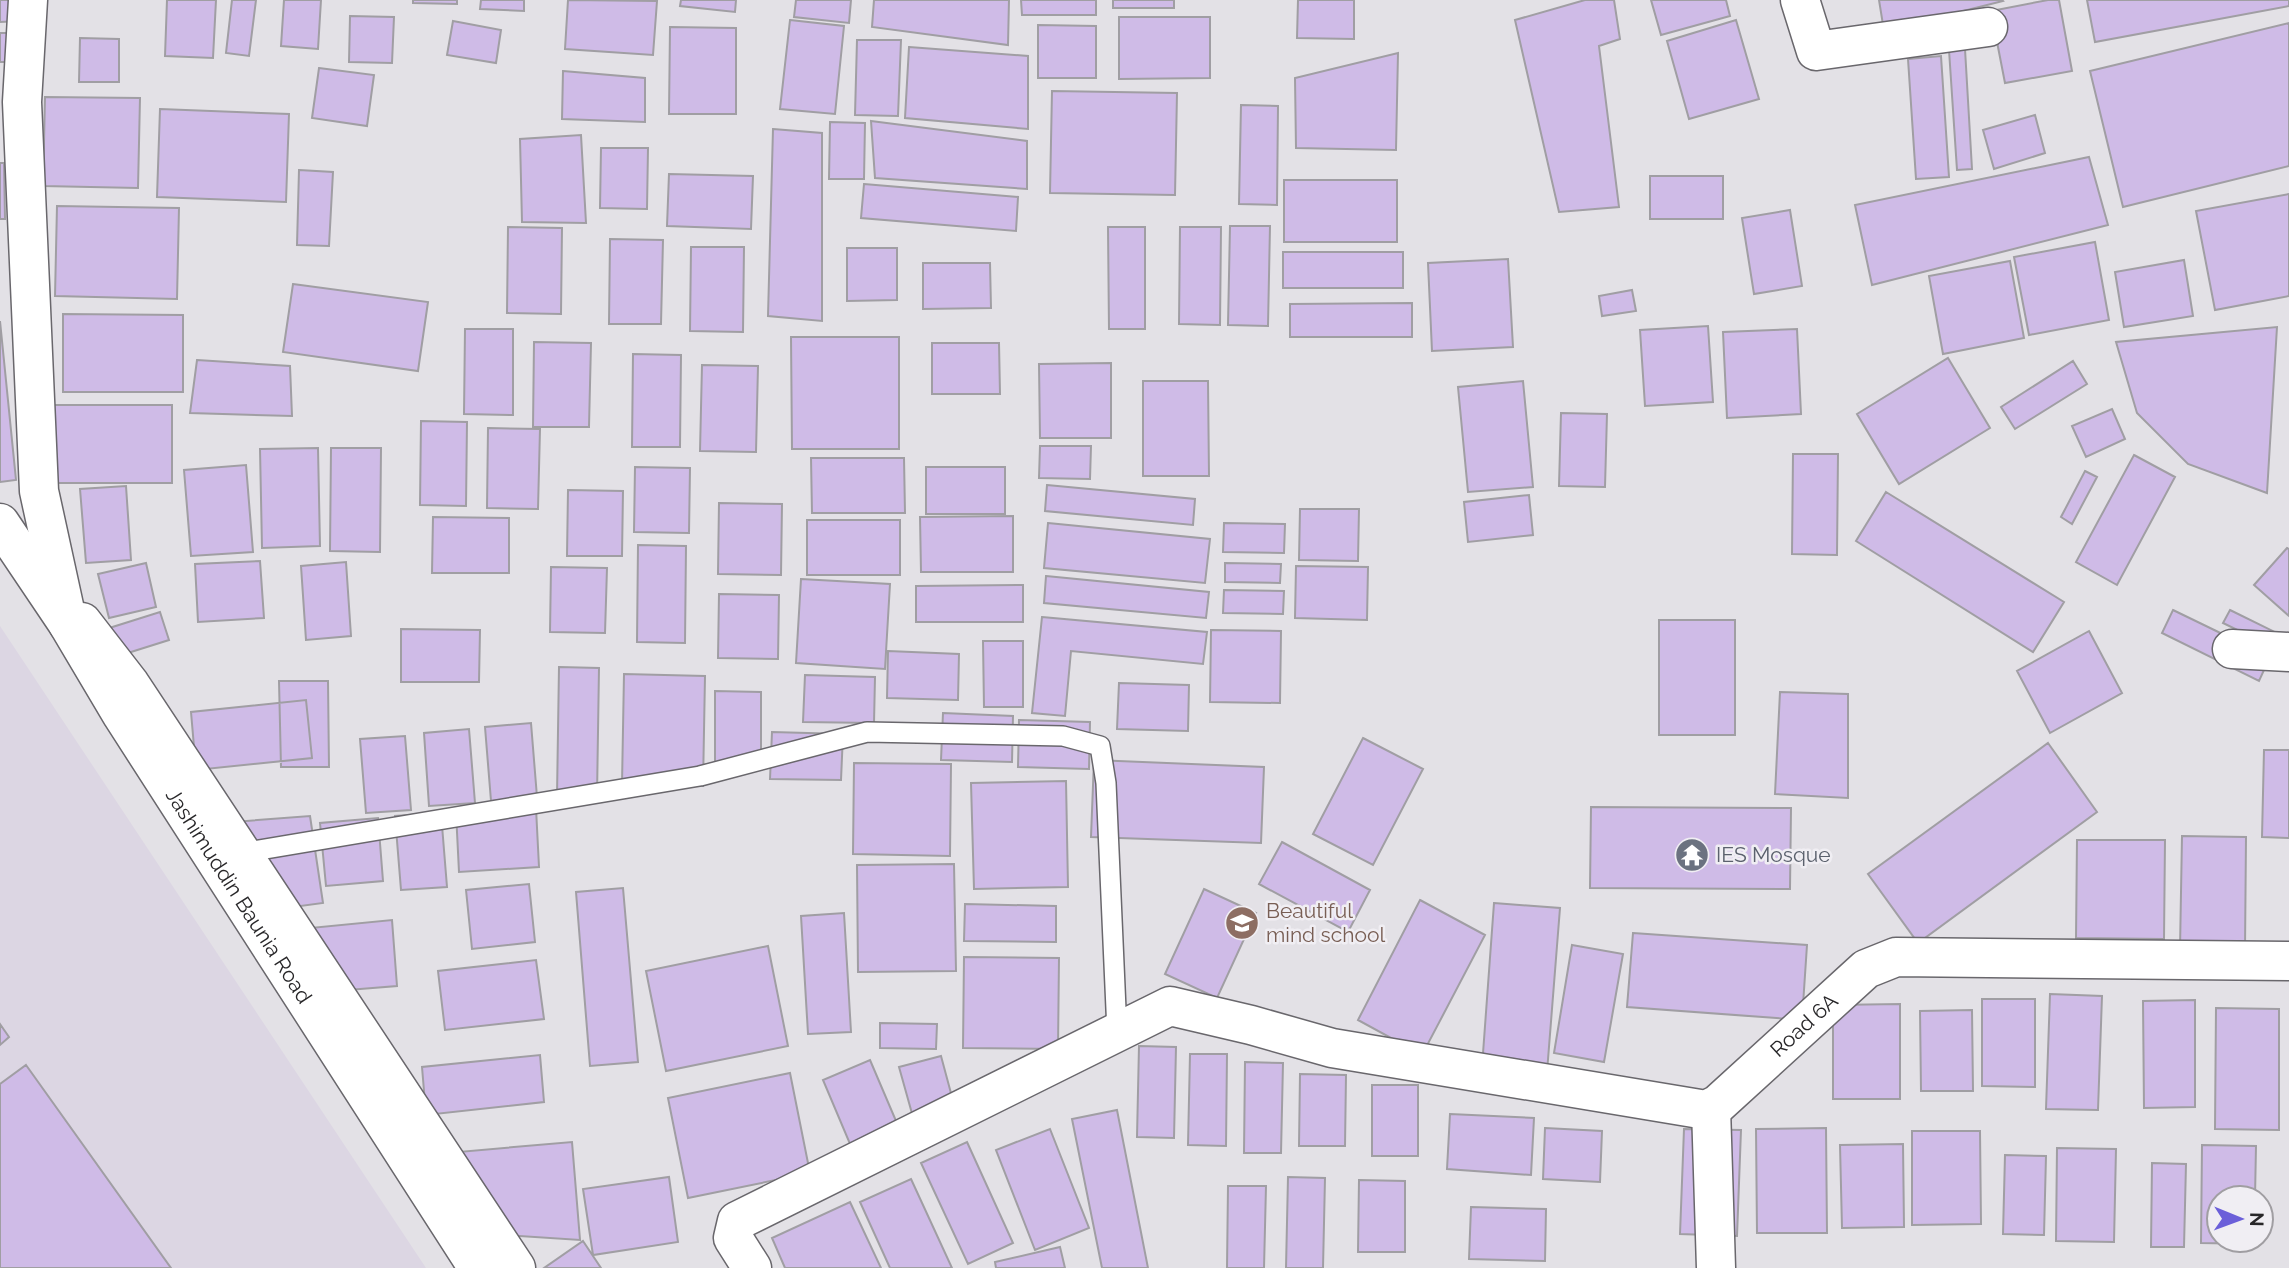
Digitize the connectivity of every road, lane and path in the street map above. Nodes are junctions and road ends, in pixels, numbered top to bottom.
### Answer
1 (29, 0) edge
2 (1800, 0) edge
3 (1988, 27) dead end
4 (0, 523) edge
5 (65, 610) junction
6 (2232, 649) dead end
7 (2289, 652) edge
8 (241, 853) junction
9 (2289, 961) edge
10 (1117, 1032) junction
11 (1711, 1108) junction
12 (478, 1268) edge
13 (516, 1268) edge
14 (752, 1268) edge
15 (1716, 1268) edge

1 - 5 street
2 - 3 street
4 - 5 street, Jashimuddin Baunia Road
5 - 8 street
5 - 12 street, Jashimuddin Baunia Road
6 - 7 street
8 - 10 lane
8 - 13 street
9 - 11 street, Road 6A
10 - 11 street
10 - 14 street
11 - 15 street

